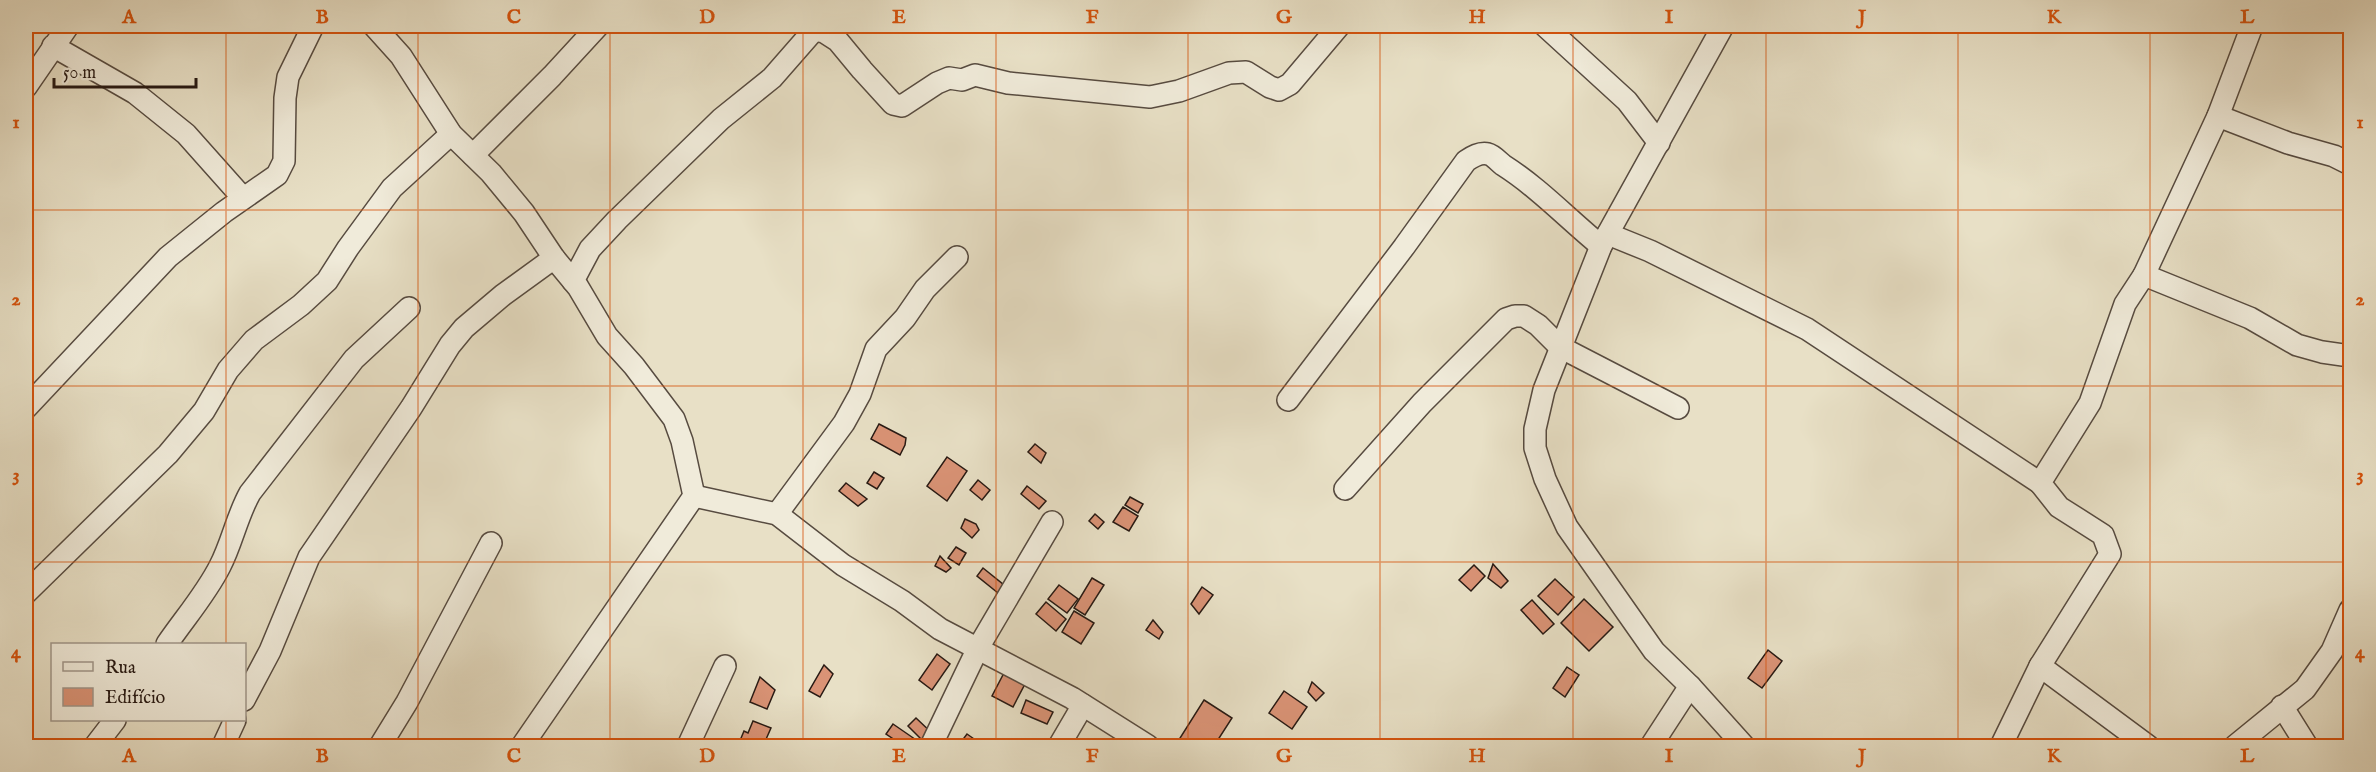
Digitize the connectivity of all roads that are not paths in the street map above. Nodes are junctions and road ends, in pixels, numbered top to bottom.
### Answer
1 (68, 26) edge
2 (313, 26) edge
3 (374, 26) edge
4 (598, 26) edge
5 (1339, 26) edge
6 (1545, 26) edge
7 (1723, 26) edge
8 (2252, 26) edge
9 (813, 28) edge
10 (53, 46) junction
11 (26, 87) edge
12 (2218, 116) junction
13 (451, 134) junction
14 (1659, 143) junction
15 (473, 155) junction
16 (2350, 164) edge
17 (243, 198) junction
18 (1605, 240) junction
19 (957, 257) dead end
20 (554, 258) junction
21 (2144, 275) junction
22 (573, 281) junction
23 (409, 308) dead end
24 (1560, 347) junction
25 (2350, 356) edge
26 (1288, 400) dead end
27 (26, 408) edge
28 (1678, 408) dead end
29 (2040, 483) junction
30 (1345, 489) dead end
31 (693, 496) junction
32 (777, 514) junction
33 (1052, 522) dead end
34 (490, 543) dead end
35 (26, 593) edge
36 (2350, 610) edge
37 (168, 643) edge
38 (978, 648) junction
39 (725, 666) dead end
40 (2040, 666) junction
41 (1690, 686) junction
42 (246, 696) edge
43 (1083, 705) junction
44 (2282, 706) junction
45 (114, 721) edge
46 (235, 721) edge
47 (95, 747) edge
48 (222, 747) edge
49 (380, 747) edge
50 (522, 747) edge
51 (688, 747) edge
52 (931, 747) edge
53 (1059, 747) edge
54 (1148, 747) edge
55 (1651, 747) edge
56 (1744, 747) edge
57 (2001, 747) edge
58 (2148, 747) edge
59 (2235, 747) edge
60 (2307, 747) edge

1 - 10 street
2 - 17 street
3 - 13 street
4 - 15 street
5 - 9 street
6 - 14 street
7 - 14 street
8 - 12 street
9 - 22 street
10 - 11 street
10 - 17 street
12 - 16 street
12 - 21 street
13 - 15 street
13 - 35 street
14 - 18 street
15 - 20 street
17 - 27 street
18 - 24 street
18 - 26 street
18 - 29 street
19 - 32 street
20 - 22 street
20 - 42 street
21 - 25 street
21 - 29 street
22 - 31 street
23 - 37 street
24 - 28 street
24 - 30 street
24 - 41 street
29 - 40 street
31 - 32 street
31 - 50 street
32 - 38 street
33 - 38 street
34 - 49 street
36 - 44 street
38 - 43 street
38 - 52 street
39 - 51 street
40 - 57 street
40 - 58 street
41 - 55 street
41 - 56 street
43 - 53 street
43 - 54 street
44 - 59 street
44 - 60 street
45 - 47 street
46 - 48 street

